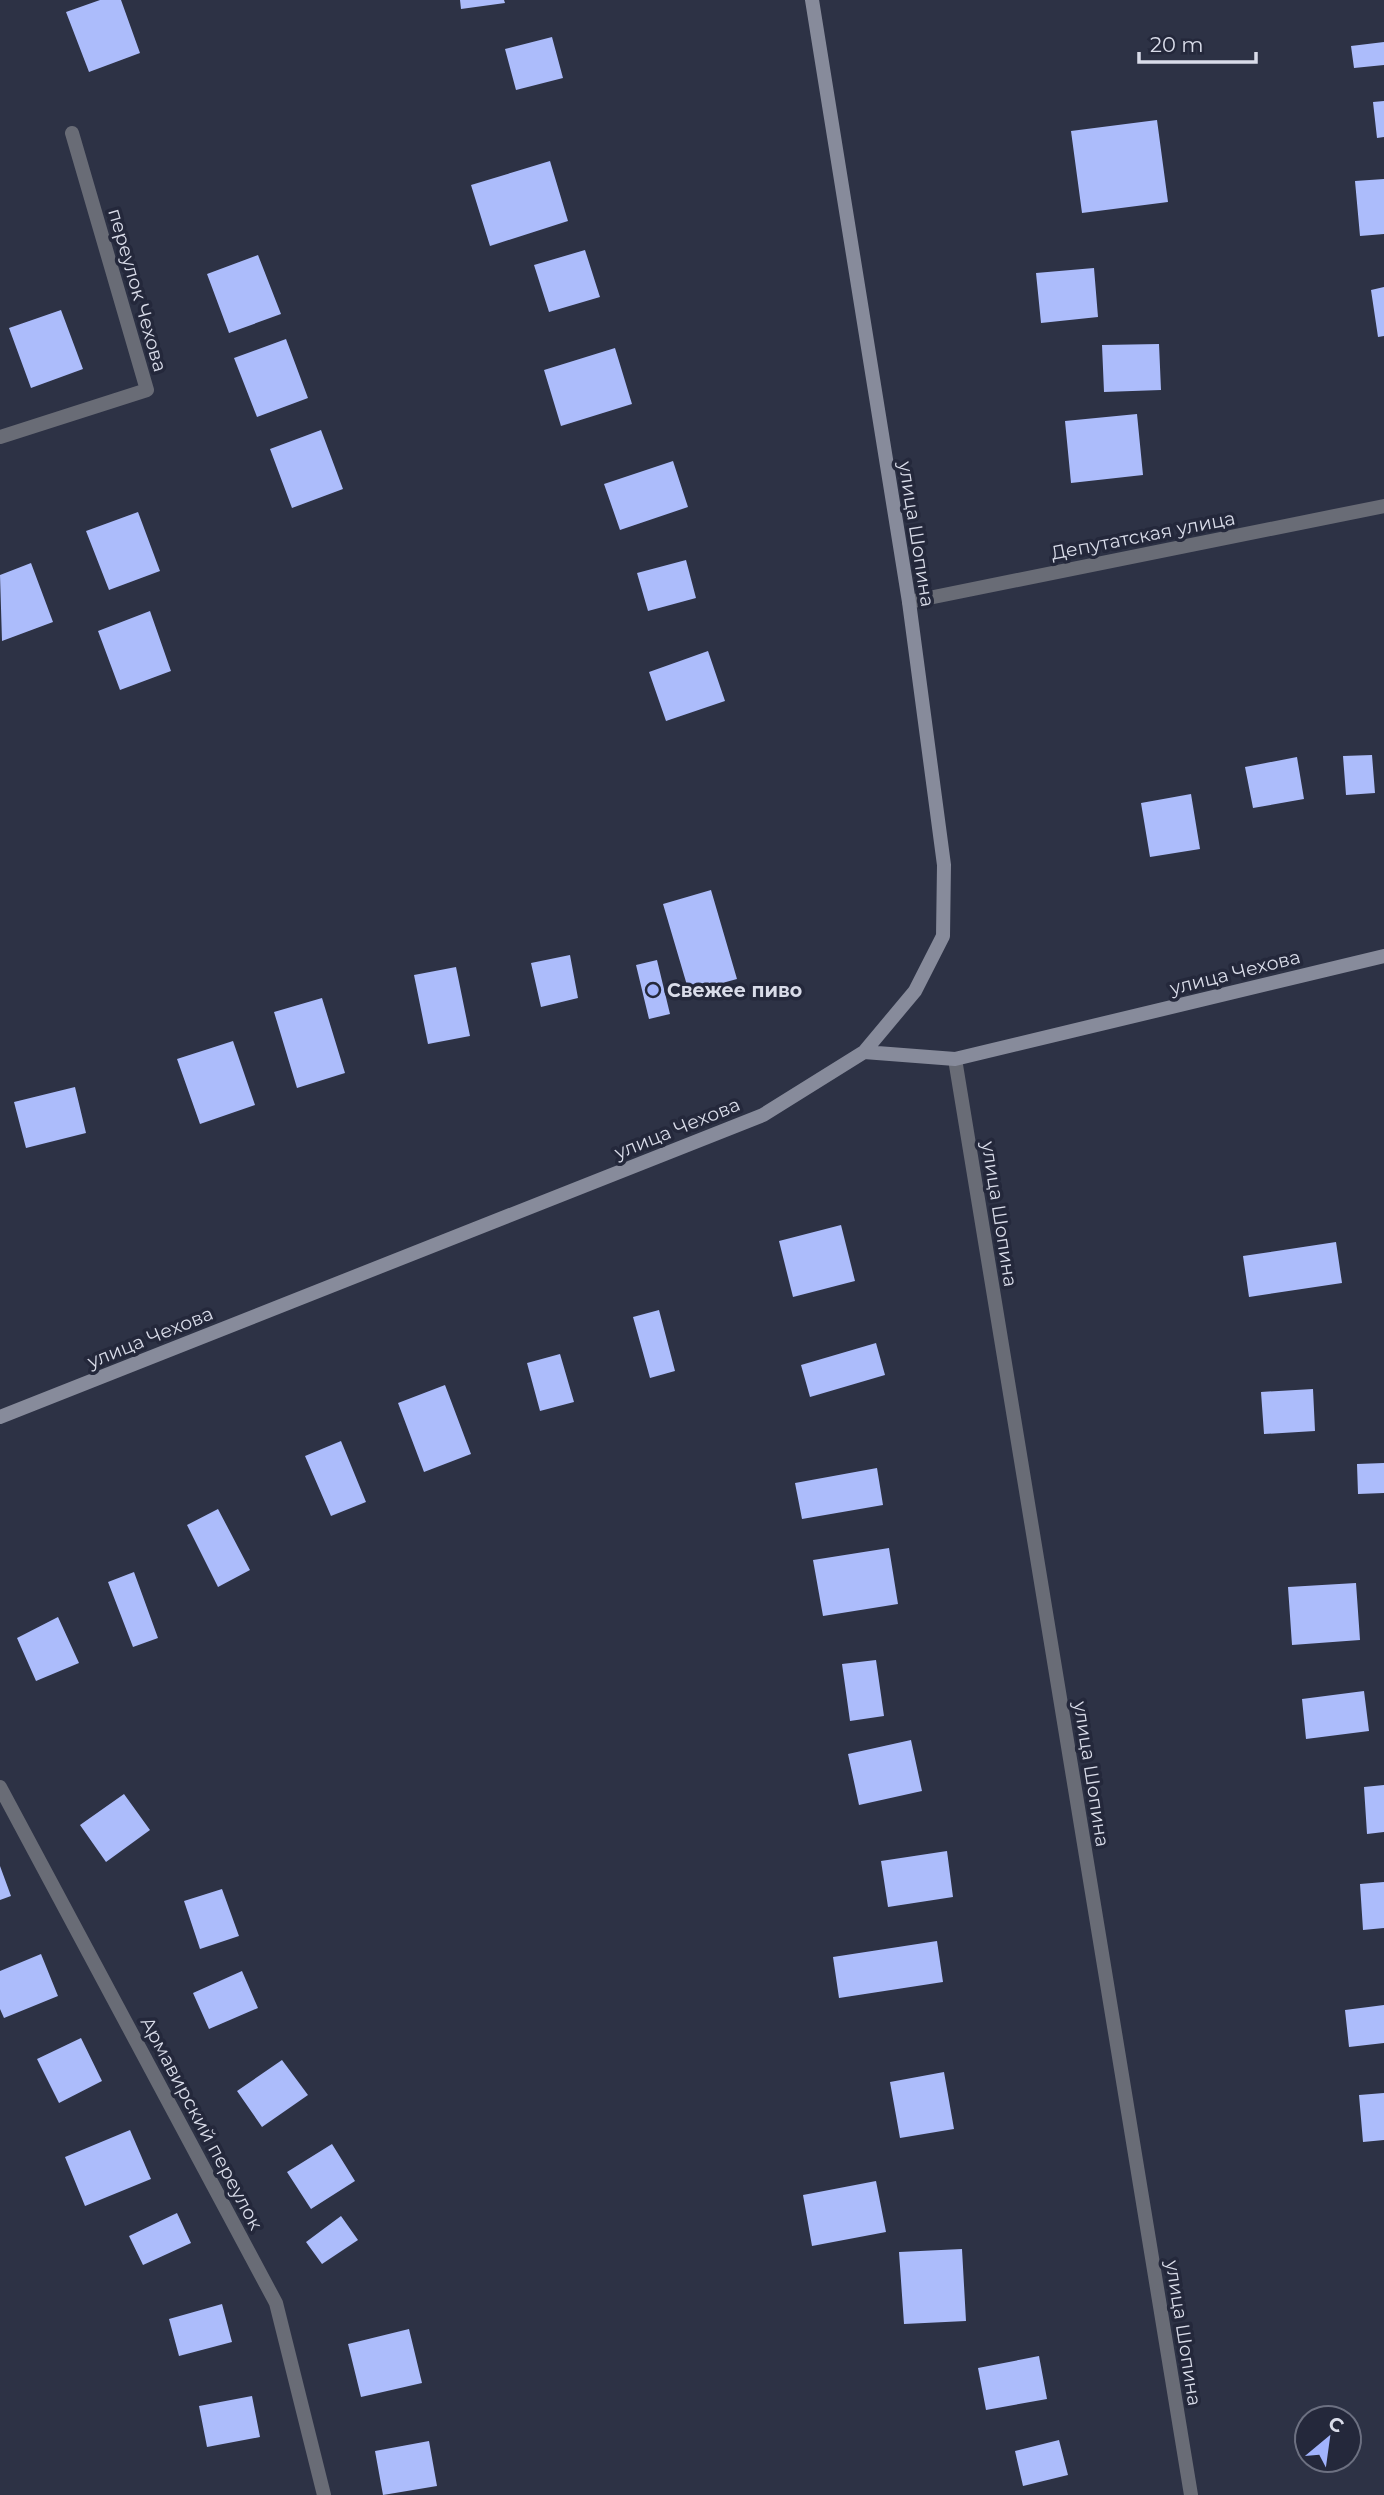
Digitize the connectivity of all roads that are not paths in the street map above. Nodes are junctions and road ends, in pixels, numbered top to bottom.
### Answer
1 (812, 0) edge
2 (72, 133) dead end
3 (0, 437) edge
4 (1384, 506) edge
5 (909, 601) junction
6 (1384, 956) edge
7 (864, 1052) junction
8 (955, 1059) junction
9 (0, 1417) edge
10 (0, 1787) edge
11 (324, 2495) edge
12 (1191, 2495) edge

1 - 5 main road, улица Шопина
2 - 3 street, переулок Чехова
4 - 5 street, Депутатская улица
5 - 7 main road, улица Шопина
6 - 8 main road, улица Чехова
7 - 8 main road, улица Чехова
7 - 9 main road, улица Чехова
8 - 12 street, улица Шопина
10 - 11 street, Армавирский переулок

